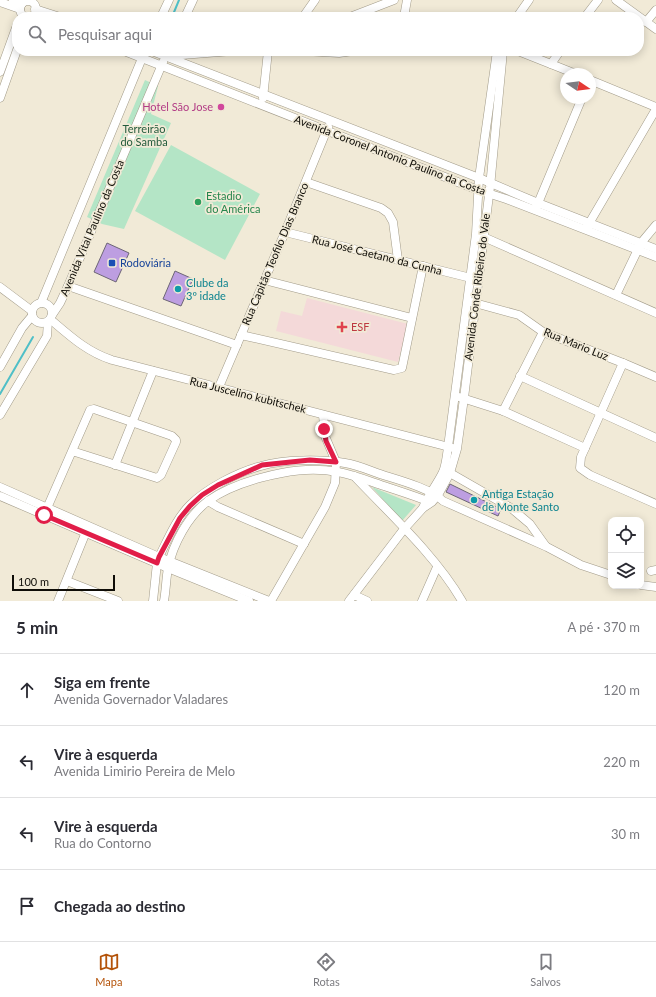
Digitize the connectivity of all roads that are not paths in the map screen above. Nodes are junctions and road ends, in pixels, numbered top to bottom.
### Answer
1 (13, 0) edge
2 (169, 0) edge
3 (193, 0) edge
4 (315, 0) edge
5 (394, 0) edge
6 (408, 0) edge
7 (529, 0) edge
8 (598, 0) edge
9 (616, 0) edge
10 (0, 2) edge
11 (29, 9) edge
12 (656, 10) edge
13 (41, 12) edge
14 (163, 12) edge
15 (187, 12) edge
16 (307, 12) edge
17 (363, 12) edge
18 (405, 12) edge
19 (521, 12) edge
20 (589, 12) edge
21 (632, 12) edge
22 (646, 22) joint
23 (656, 29) edge
24 (12, 52) edge
25 (12, 56) edge
26 (144, 56) edge
27 (146, 56) edge
28 (166, 56) edge
29 (174, 56) edge
30 (268, 56) edge
31 (496, 56) edge
32 (502, 56) edge
33 (531, 56) edge
34 (557, 56) edge
35 (551, 64) junction
36 (161, 66) junction
37 (561, 68) edge
38 (0, 72) edge
39 (220, 77) junction
40 (596, 83) edge
41 (216, 87) junction
42 (264, 94) junction
43 (0, 96) edge
44 (579, 104) edge
45 (262, 105) junction
46 (656, 108) edge
47 (488, 109) junction
48 (497, 111) junction
49 (331, 121) junction
50 (327, 130) junction
51 (482, 149) junction
52 (494, 151) junction
53 (479, 178) junction
54 (306, 182) junction
55 (490, 182) junction
56 (478, 190) junction
57 (489, 194) junction
58 (536, 207) junction
59 (656, 225) edge
60 (587, 227) junction
61 (285, 232) junction
62 (480, 235) junction
63 (640, 246) junction
64 (656, 249) edge
65 (656, 257) edge
66 (398, 260) junction
67 (423, 266) junction
68 (474, 279) junction
69 (264, 280) junction
70 (68, 286) junction
71 (0, 288) edge
72 (616, 295) junction
73 (471, 302) junction
74 (41, 303) junction
75 (656, 313) edge
76 (32, 314) junction
77 (412, 318) junction
78 (50, 319) junction
79 (543, 332) junction
80 (241, 335) junction
81 (237, 345) junction
82 (624, 363) junction
83 (0, 368) edge
84 (153, 371) junction
85 (520, 376) junction
86 (656, 377) edge
87 (219, 387) junction
88 (454, 396) junction
89 (464, 398) junction
90 (503, 411) junction
91 (601, 413) junction
92 (323, 414) junction
93 (0, 415) edge
94 (132, 423) junction
95 (656, 438) edge
96 (452, 448) junction
97 (585, 448) junction
98 (72, 451) junction
99 (336, 462) junction
100 (115, 465) junction
101 (336, 472) junction
102 (447, 472) junction
103 (353, 476) junction
104 (0, 487) edge
105 (0, 496) edge
106 (438, 496) junction
107 (429, 501) junction
108 (208, 502) junction
109 (656, 504) edge
110 (46, 511) junction
111 (87, 528) junction
112 (404, 529) junction
113 (304, 544) junction
114 (547, 547) junction
115 (158, 560) junction
116 (169, 565) junction
117 (438, 566) junction
118 (608, 574) edge
119 (66, 581) junction
120 (644, 585) edge
121 (656, 587) edge
122 (351, 598) edge
123 (58, 601) edge
124 (118, 601) edge
125 (153, 601) edge
126 (164, 601) edge
127 (249, 601) edge
128 (270, 601) edge
129 (367, 601) edge
130 (422, 601) edge
131 (462, 601) edge

1 - 11 street
2 - 14 street
3 - 15 street
4 - 16 street
5 - 17 street
6 - 18 street
7 - 19 street
8 - 20 street
9 - 21 street
10 - 11 street
11 - 13 street
12 - 22 street
22 - 23 street
24 - 38 street
25 - 43 street
26 - 74 street, Avenida Vital Paulino da Costa
27 - 36 street, Avenida Coronel Antonio Paulino da Costa
28 - 36 street, Avenida Vital Paulino da Costa
29 - 39 street, Avenida Coronel Antonio Paulino da Costa
30 - 42 street
31 - 47 street, Avenida Conde Ribeiro do Vale
32 - 48 street, Avenida Conde Ribeiro do Vale
33 - 35 street
34 - 35 street
35 - 37 street
36 - 41 street, Avenida Coronel Antonio Paulino da Costa
36 - 70 street, Avenida Vital Paulino da Costa
39 - 41 street
39 - 42 street, Avenida Coronel Antonio Paulino da Costa
40 - 46 street
41 - 45 street, Avenida Coronel Antonio Paulino da Costa
42 - 45 street
42 - 49 street, Avenida Coronel Antonio Paulino da Costa
44 - 58 street
45 - 50 street, Avenida Coronel Antonio Paulino da Costa
46 - 60 street
47 - 48 street
47 - 51 street, Avenida Conde Ribeiro do Vale
48 - 52 street, Avenida Conde Ribeiro do Vale
49 - 50 street, Rua Capitão Teofilo Dias Branco
49 - 53 street, Avenida Coronel Antonio Paulino da Costa
50 - 54 street, Rua Capitão Teofilo Dias Branco
50 - 56 street, Avenida Coronel Antonio Paulino da Costa
51 - 52 street
51 - 53 street, Avenida Conde Ribeiro do Vale
52 - 55 street, Avenida Conde Ribeiro do Vale
53 - 55 street, Avenida Coronel Antonio Paulino da Costa
53 - 56 street, Avenida Conde Ribeiro do Vale
54 - 61 street, Rua Capitão Teofilo Dias Branco
54 - 66 street
55 - 57 street, Avenida Conde Ribeiro do Vale
55 - 58 street, Avenida Coronel Antonio Paulino da Costa
56 - 57 street, Avenida Coronel Antonio Paulino da Costa
56 - 62 street, Avenida Conde Ribeiro do Vale
57 - 58 street, Avenida Coronel Antonio Paulino da Costa
57 - 62 street, Avenida Conde Ribeiro do Vale
58 - 60 street, Avenida Coronel Antonio Paulino da Costa
59 - 63 street
60 - 63 street, Avenida Coronel Antonio Paulino da Costa
61 - 66 street, Rua José Caetano da Cunha
61 - 69 street, Rua Capitão Teofilo Dias Branco
62 - 68 street, Avenida Conde Ribeiro do Vale
62 - 72 street
63 - 64 street, Avenida Coronel Antonio Paulino da Costa
63 - 65 street, Avenida Coronel Antonio Paulino da Costa
63 - 72 street
66 - 67 street, Rua José Caetano da Cunha
67 - 68 street, Rua José Caetano da Cunha
67 - 77 street
68 - 73 street, Avenida Conde Ribeiro do Vale
69 - 77 street
69 - 80 street, Rua Capitão Teofilo Dias Branco
70 - 78 street, Avenida Vital Paulino da Costa
70 - 81 street
71 - 76 street
72 - 75 street
73 - 79 street, Rua Mario Luz
73 - 88 street, Avenida Conde Ribeiro do Vale
73 - 89 street, Avenida Conde Ribeiro do Vale
74 - 76 street
74 - 78 street
76 - 78 street
76 - 83 street
77 - 80 street
78 - 84 street, Rua Juscelino kubitschek
78 - 93 street, Avenida Vital Paulino da Costa
79 - 82 street, Rua Mario Luz
79 - 85 street
80 - 81 street, Rua Capitão Teofilo Dias Branco
81 - 87 street, Rua Capitão Teofilo Dias Branco
82 - 86 street, Rua Mario Luz
82 - 91 street
84 - 87 street, Rua Juscelino kubitschek
84 - 94 street
85 - 90 street
85 - 91 street
87 - 92 street, Rua Juscelino kubitschek
88 - 89 street
88 - 96 street, Avenida Conde Ribeiro do Vale
89 - 90 street
89 - 96 street, Avenida Conde Ribeiro do Vale
90 - 97 street
91 - 95 street
91 - 97 street
92 - 96 street, Rua Juscelino kubitschek
92 - 99 street
94 - 98 street
94 - 100 street
94 - 100 street
96 - 102 street, Avenida Conde Ribeiro do Vale
97 - 109 street
98 - 100 street
98 - 110 street
99 - 101 street
99 - 106 street
99 - 115 street
101 - 103 street
101 - 108 street
101 - 113 street
102 - 106 street, Avenida Conde Ribeiro do Vale
102 - 114 street
103 - 107 street
103 - 112 street
104 - 110 street
105 - 110 street
106 - 107 street, Avenida Conde Ribeiro do Vale
106 - 107 street
106 - 114 street
107 - 112 street
108 - 113 street
108 - 116 street
110 - 111 street
111 - 115 street
111 - 119 street
112 - 117 street
112 - 122 street
113 - 128 street
114 - 118 street
115 - 116 street
115 - 125 street
116 - 126 street
116 - 127 street
116 - 128 street
117 - 130 street
117 - 131 street
119 - 123 street
119 - 124 street
120 - 121 street
122 - 129 street

